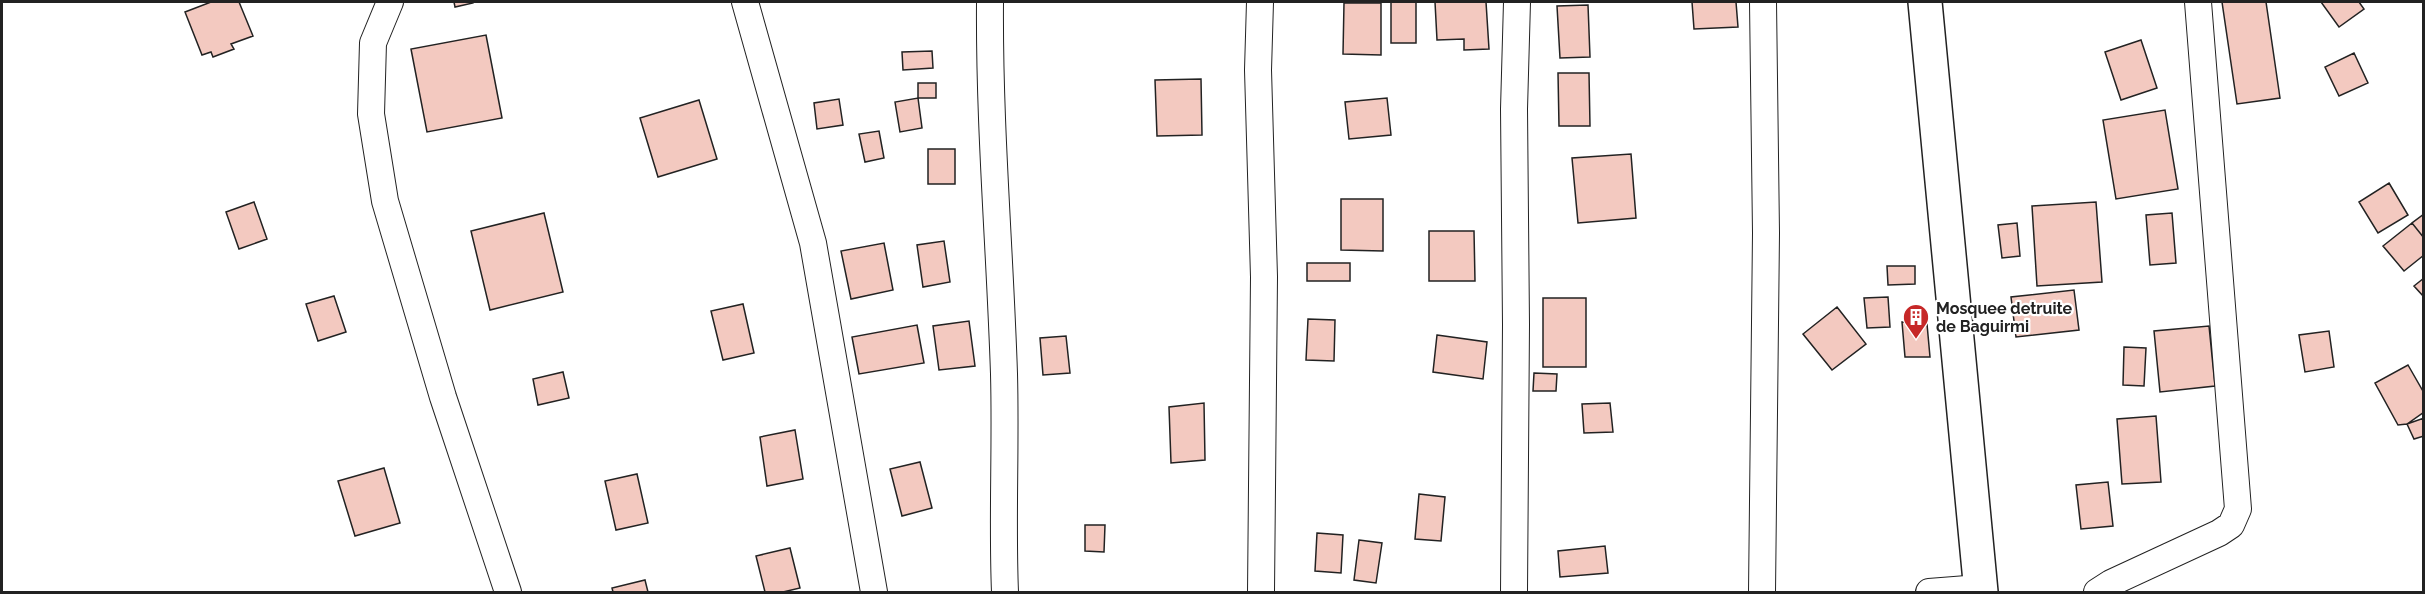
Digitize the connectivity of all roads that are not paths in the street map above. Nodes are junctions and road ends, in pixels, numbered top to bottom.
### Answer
1 (390, 2) edge
2 (745, 2) edge
3 (990, 2) edge
4 (1260, 2) edge
5 (1517, 2) edge
6 (1763, 2) edge
7 (1925, 2) edge
8 (2198, 2) edge
9 (1980, 590) edge
10 (508, 592) edge
11 (874, 592) edge
12 (1005, 592) edge
13 (1261, 592) edge
14 (1514, 592) edge
15 (1762, 592) edge
16 (1929, 592) edge
17 (2097, 592) edge

1 - 10 street
2 - 11 street
3 - 12 street
4 - 13 street
5 - 14 street
6 - 15 street
7 - 9 main road
8 - 17 street
9 - 16 street

